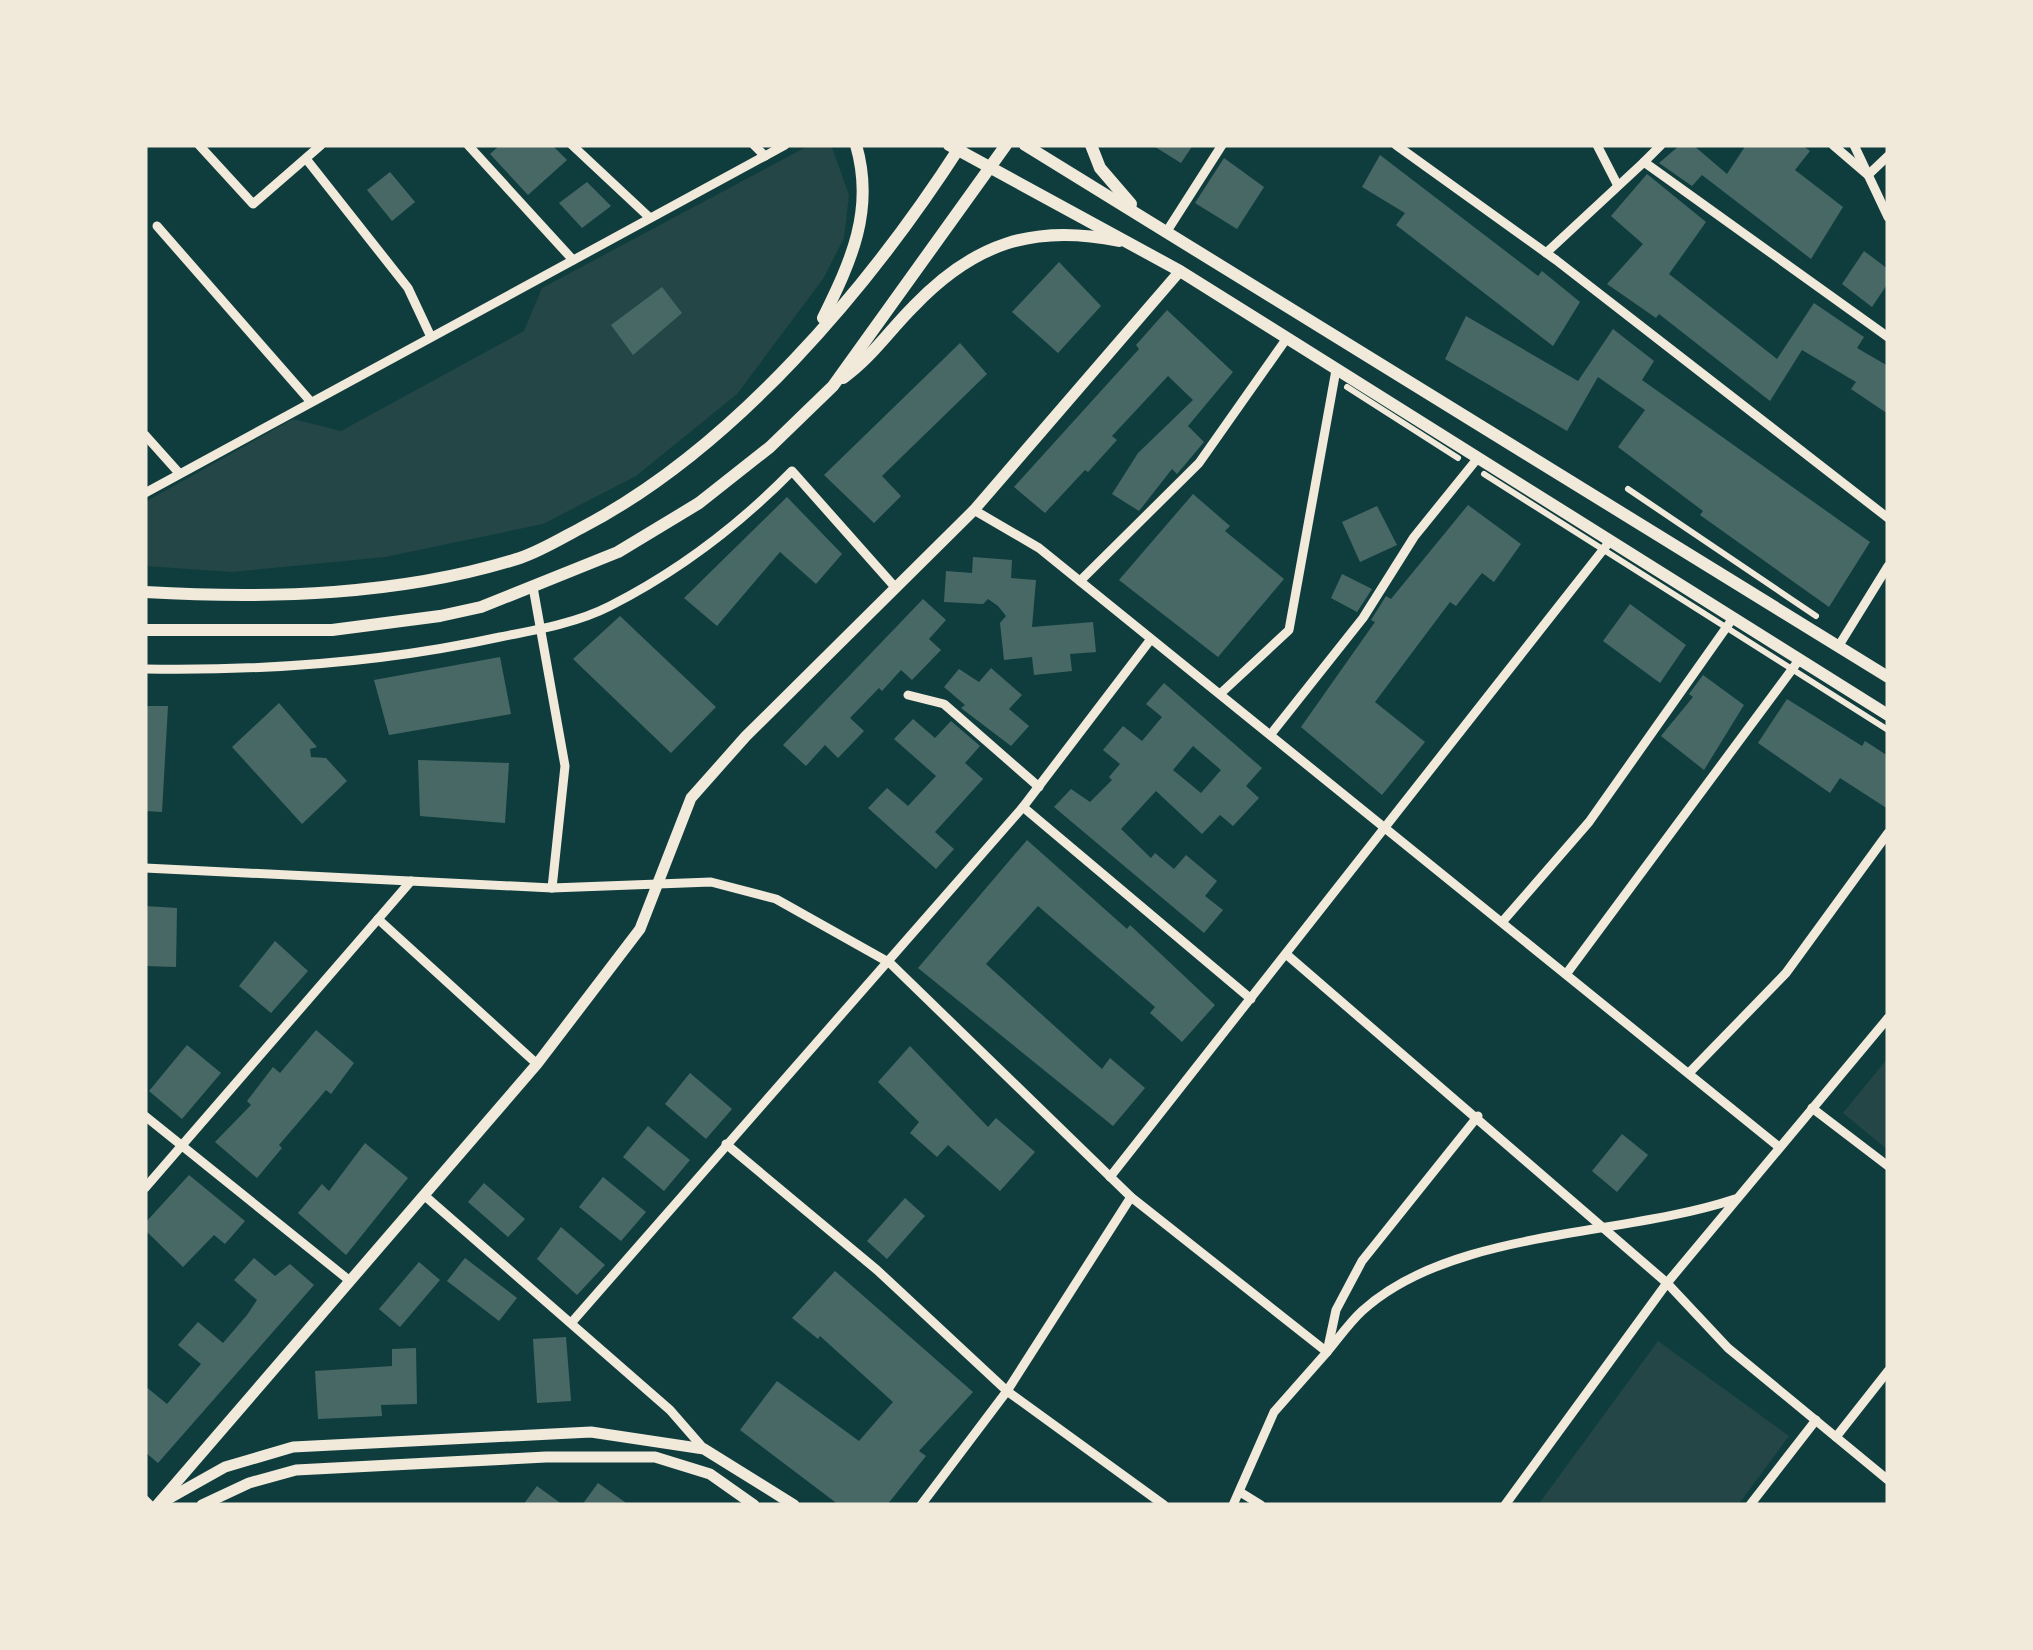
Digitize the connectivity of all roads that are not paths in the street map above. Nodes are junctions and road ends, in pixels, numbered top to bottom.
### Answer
1 (199, 145) edge
2 (321, 145) edge
3 (468, 145) edge
4 (572, 145) edge
5 (754, 145) edge
6 (785, 145) edge
7 (856, 145) edge
8 (1006, 145) edge
9 (1025, 145) edge
10 (1092, 145) edge
11 (1222, 145) edge
12 (1597, 145) edge
13 (1661, 145) edge
14 (1832, 145) edge
15 (1854, 145) edge
16 (956, 147) edge
17 (1404, 147) edge
18 (765, 156) junction
19 (1888, 156) edge
20 (307, 160) junction
21 (1644, 162) junction
22 (989, 168) junction
23 (1868, 175) junction
24 (1617, 184) junction
25 (1139, 214) junction
26 (1888, 217) edge
27 (650, 218) junction
28 (158, 226) dead end
29 (1167, 231) junction
30 (1136, 245) junction
31 (1546, 253) junction
32 (573, 260) junction
33 (1180, 271) junction
34 (813, 336) junction
35 (431, 337) junction
36 (1287, 338) junction
37 (1888, 338) edge
38 (1336, 370) junction
39 (834, 386) junction
40 (1347, 386) dead end
41 (311, 402) junction
42 (145, 435) edge
43 (1458, 458) dead end
44 (1476, 459) junction
45 (179, 473) junction
46 (1484, 474) dead end
47 (1628, 489) dead end
48 (145, 493) edge
49 (974, 510) junction
50 (1888, 518) edge
51 (1610, 541) junction
52 (1888, 566) edge
53 (1080, 581) junction
54 (894, 586) junction
55 (533, 587) junction
56 (145, 592) edge
57 (1816, 616) dead end
58 (1733, 618) junction
59 (542, 628) junction
60 (145, 630) edge
61 (1151, 640) junction
62 (1838, 646) junction
63 (1799, 660) junction
64 (145, 668) edge
65 (1888, 678) edge
66 (1220, 694) junction
67 (908, 695) dead end
68 (1888, 715) edge
69 (1888, 730) edge
70 (1271, 734) junction
71 (1039, 787) junction
72 (1024, 807) junction
73 (1386, 824) junction
74 (1888, 833) edge
75 (145, 868) edge
76 (411, 881) junction
77 (654, 884) junction
78 (552, 888) junction
79 (378, 919) junction
80 (1504, 921) junction
81 (1286, 954) junction
82 (890, 963) junction
83 (1568, 974) junction
84 (1251, 998) junction
85 (1888, 1018) edge
86 (537, 1064) junction
87 (1688, 1073) junction
88 (1812, 1108) junction
89 (145, 1116) edge
90 (1478, 1116) junction
91 (726, 1144) junction
92 (182, 1146) junction
93 (1778, 1147) junction
94 (1888, 1166) edge
95 (1110, 1178) junction
96 (145, 1188) edge
97 (425, 1196) junction
98 (1130, 1197) junction
99 (1735, 1200) junction
100 (1606, 1230) junction
101 (350, 1281) junction
102 (1666, 1282) junction
103 (572, 1322) junction
104 (1327, 1352) junction
105 (1888, 1371) edge
106 (1007, 1390) junction
107 (1816, 1420) junction
108 (1836, 1437) junction
109 (704, 1449) junction
110 (1888, 1480) edge
111 (1240, 1492) junction
112 (153, 1504) edge
113 (202, 1505) edge
114 (754, 1505) edge
115 (794, 1505) edge
116 (921, 1505) edge
117 (1164, 1505) edge
118 (1233, 1505) edge
119 (1261, 1505) edge
120 (1505, 1505) edge
121 (1750, 1505) edge

1 - 20 street
2 - 20 street
3 - 32 street
4 - 27 street
5 - 18 street
6 - 18 street
7 - 34 main road
8 - 22 main road
9 - 25 main road
10 - 25 main road
11 - 29 street
12 - 24 street
13 - 21 street
14 - 23 street
15 - 23 street
16 - 22 main road
16 - 34 main road
17 - 31 street
18 - 27 street
19 - 23 street
20 - 35 street
21 - 24 street
21 - 37 street
22 - 30 main road
22 - 39 main road
23 - 26 street
24 - 31 street
25 - 29 main road
27 - 32 street
28 - 41 street
29 - 62 main road
30 - 33 main road
30 - 39 main road
31 - 50 street
32 - 35 street
33 - 36 main road
33 - 49 street
34 - 56 main road
35 - 41 street
36 - 38 main road
36 - 53 street
38 - 44 main road
38 - 66 street
39 - 55 main road
40 - 43 street
41 - 45 street
42 - 45 street
44 - 51 main road
44 - 70 street
45 - 48 street
46 - 69 street
47 - 57 street
49 - 53 street
49 - 54 street
51 - 58 main road
51 - 73 street
52 - 62 street
53 - 61 street
54 - 59 street
54 - 77 street
55 - 59 street
55 - 60 main road
58 - 63 main road
58 - 80 street
59 - 64 street
59 - 78 street
61 - 66 street
61 - 71 street
62 - 65 main road
63 - 68 main road
63 - 83 street
66 - 70 street
67 - 71 street
70 - 73 street
71 - 72 street
72 - 82 street
72 - 84 street
73 - 80 street
73 - 81 street
74 - 87 street
75 - 76 street
76 - 78 street
76 - 79 street
77 - 78 street
77 - 82 street
77 - 86 street
79 - 86 street
79 - 92 street
80 - 83 street
81 - 84 street
81 - 90 street
82 - 91 street
82 - 95 street
83 - 87 street
84 - 95 street
85 - 88 street
86 - 97 street
87 - 93 street
88 - 93 street
88 - 94 street
89 - 92 street
90 - 100 street
90 - 104 street
91 - 103 street
91 - 106 street
92 - 96 street
92 - 101 street
93 - 99 street
95 - 98 street
97 - 101 street
97 - 103 street
98 - 104 street
98 - 106 street
99 - 100 street
99 - 102 street
100 - 102 street
100 - 104 street
101 - 112 street
102 - 107 street
102 - 120 street
103 - 109 street
104 - 111 street
105 - 108 street
106 - 116 street
106 - 117 street
107 - 108 street
107 - 121 street
108 - 110 street
109 - 112 street
109 - 115 street
111 - 118 street
111 - 119 street
113 - 114 street

